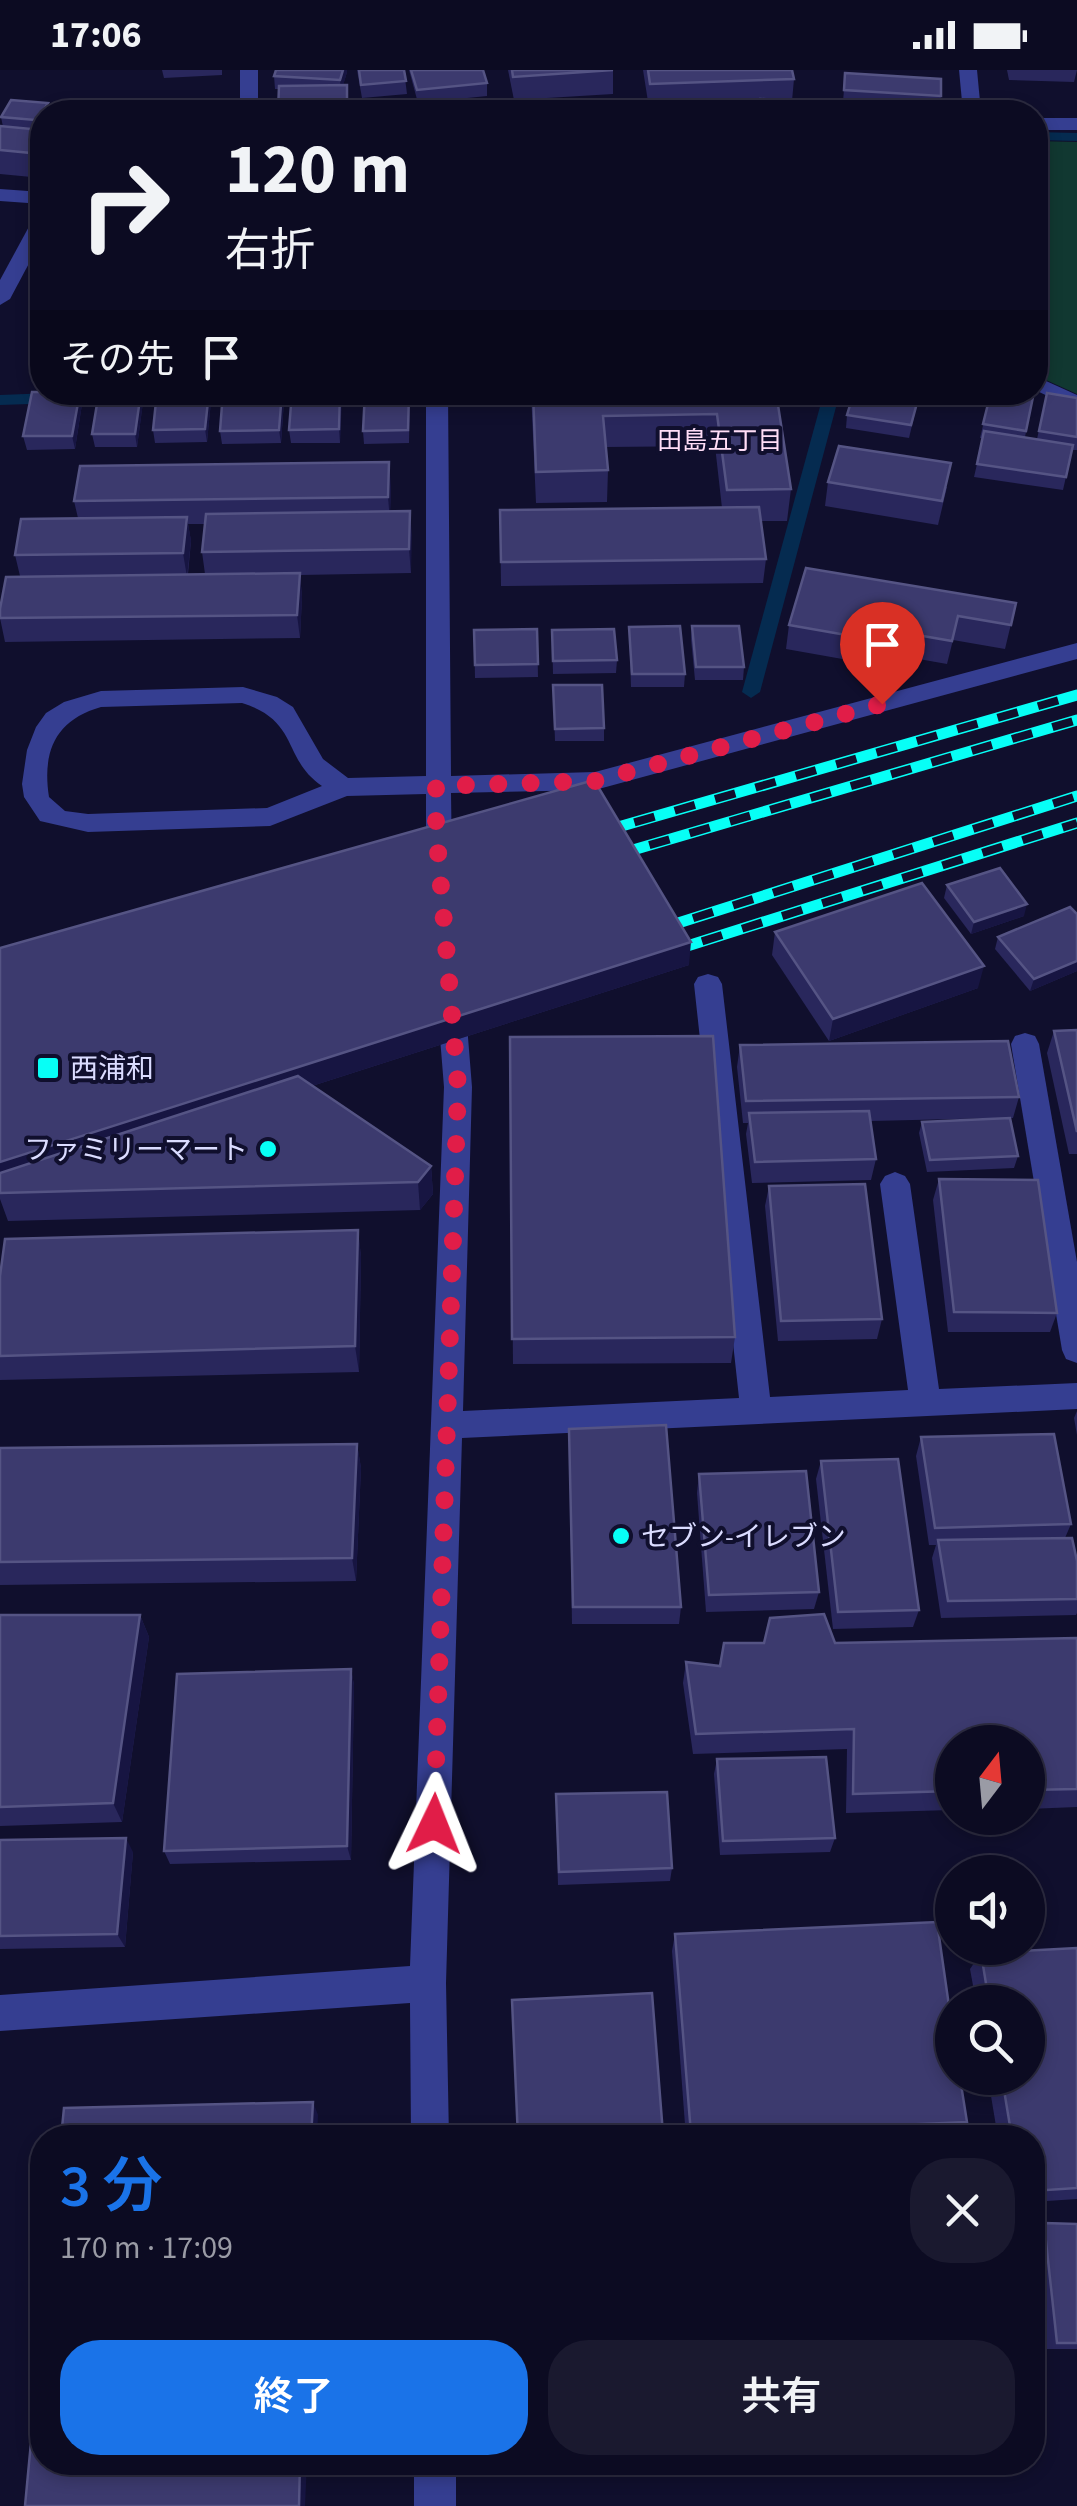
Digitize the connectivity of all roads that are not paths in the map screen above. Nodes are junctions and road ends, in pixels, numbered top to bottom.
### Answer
1 (249, 70) edge
2 (968, 70) edge
3 (249, 100) edge
4 (971, 100) edge
5 (1048, 124) edge
6 (1077, 124) edge
7 (0, 194) edge
8 (30, 197) edge
9 (30, 243) edge
10 (0, 299) edge
11 (1048, 388) edge
12 (1077, 402) edge
13 (437, 405) edge
14 (1077, 651) edge
15 (436, 786) junction
16 (344, 787) junction
17 (441, 883) edge
18 (449, 976) edge
19 (708, 984) dead end
20 (1025, 1044) dead end
21 (895, 1184) dead end
22 (1077, 1350) edge
23 (1077, 1396) edge
24 (924, 1403) junction
25 (756, 1411) junction
26 (446, 1425) junction
27 (428, 1983) junction
28 (0, 2013) edge
29 (430, 2125) edge
30 (435, 2475) edge
31 (436, 2506) edge

1 - 3 street
2 - 4 street
5 - 6 street
7 - 8 street
9 - 10 street
11 - 12 street
13 - 15 street
14 - 15 street
15 - 16 street
15 - 17 street
16 - 16 street
18 - 26 street
19 - 25 street
20 - 22 street
21 - 24 street
23 - 24 street
24 - 25 street
25 - 26 street
26 - 27 street
27 - 28 street
27 - 29 street
30 - 31 street

